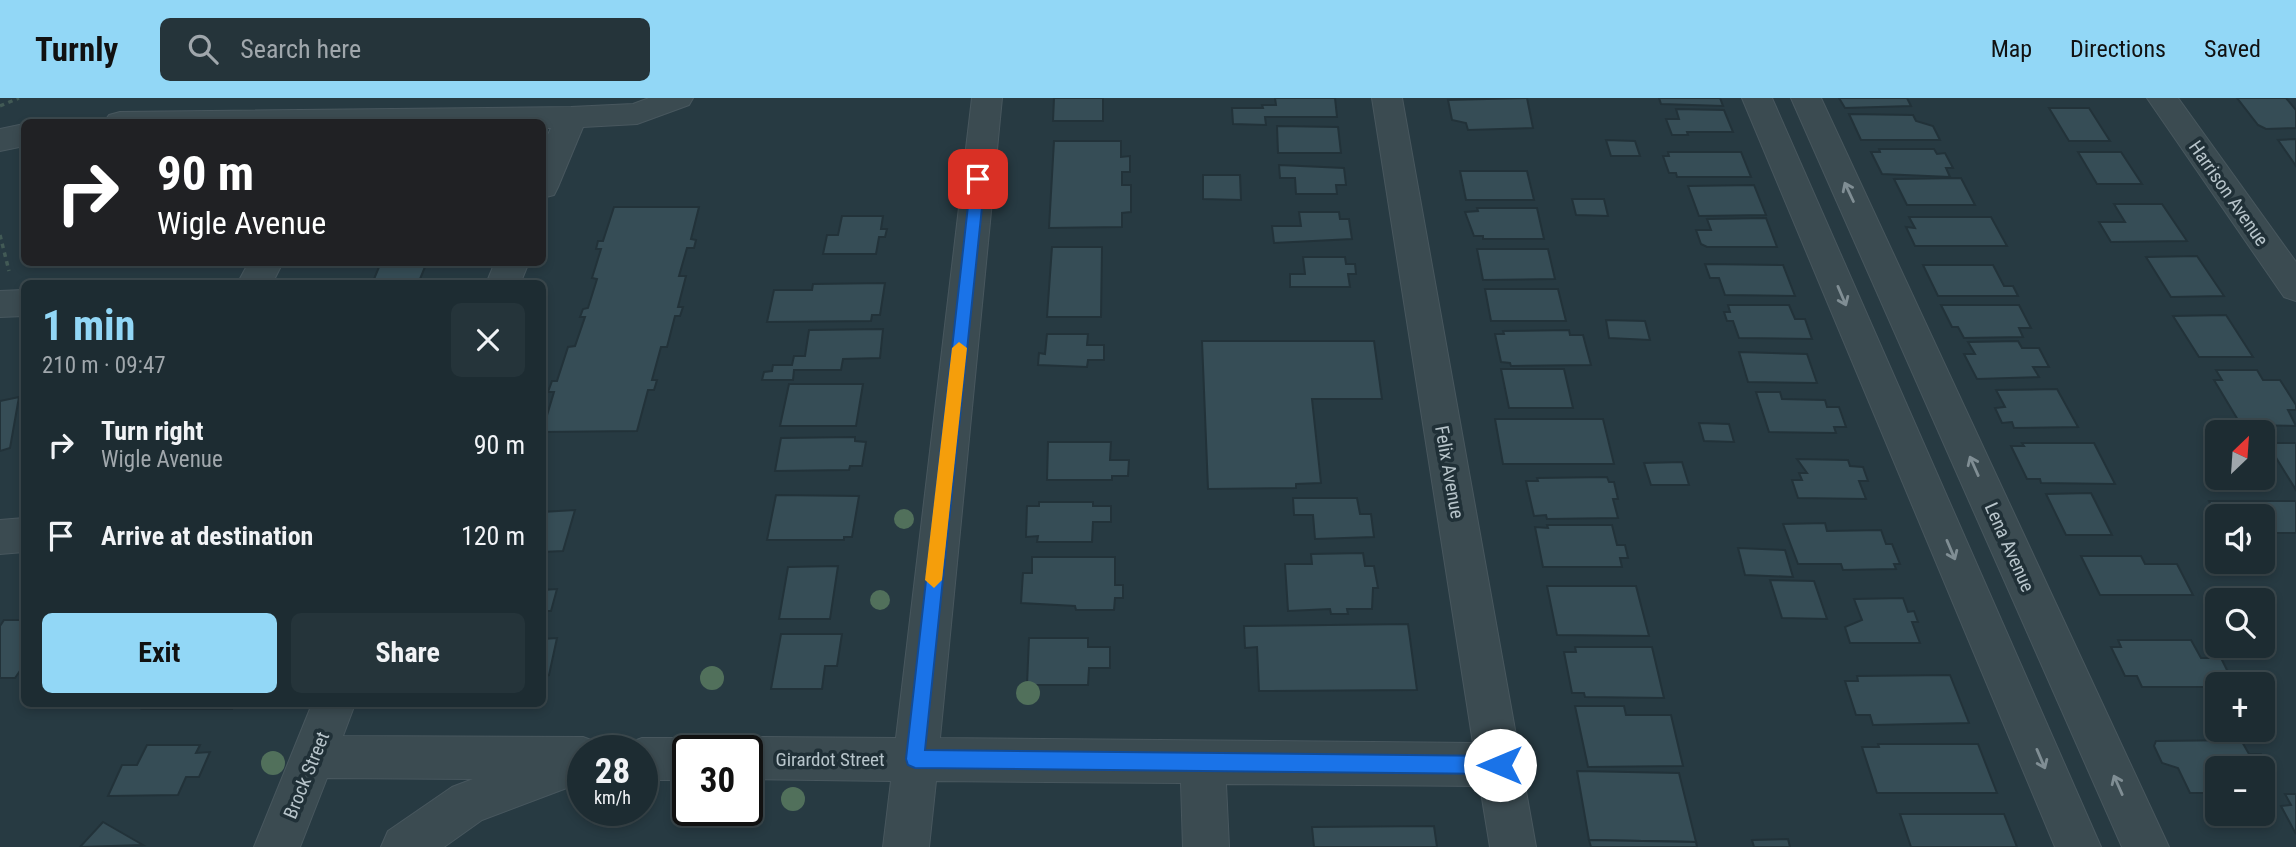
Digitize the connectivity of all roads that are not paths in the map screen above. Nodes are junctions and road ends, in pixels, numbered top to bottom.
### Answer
1 (678, 98) edge
2 (987, 98) edge
3 (1387, 98) edge
4 (1757, 98) edge
5 (1806, 98) edge
6 (2162, 98) edge
7 (514, 108) edge
8 (571, 117) junction
9 (374, 119) edge
10 (21, 136) edge
11 (0, 139) edge
12 (546, 177) edge
13 (1820, 246) junction
14 (1875, 247) junction
15 (2296, 288) edge
16 (21, 535) edge
17 (0, 537) edge
18 (333, 707) edge
19 (313, 757) junction
20 (763, 758) edge
21 (915, 759) junction
22 (567, 760) edge
23 (1203, 762) junction
24 (1500, 765) junction
25 (567, 766) edge
26 (277, 847) edge
27 (404, 847) edge
28 (906, 847) edge
29 (1206, 847) edge
30 (1513, 847) edge
31 (2078, 847) edge
32 (2146, 847) edge

1 - 8 street
2 - 21 street
3 - 24 street, Felix Avenue
4 - 13 street
14 -> 5 street, Lena Avenue
6 - 15 street, Harrison Avenue
7 - 8 street
7 - 9 street
8 - 12 street
10 - 11 street
13 - 14 street
13 -> 31 street
32 -> 14 street, Lena Avenue
16 - 17 street
18 - 19 street, Brock Street
19 - 22 street
19 - 26 street, Brock Street
20 - 21 street, Girardot Street
21 - 23 street, Girardot Street
21 - 28 street
23 - 24 street, Girardot Street
23 - 29 street
24 - 30 street, Felix Avenue
25 - 27 street

